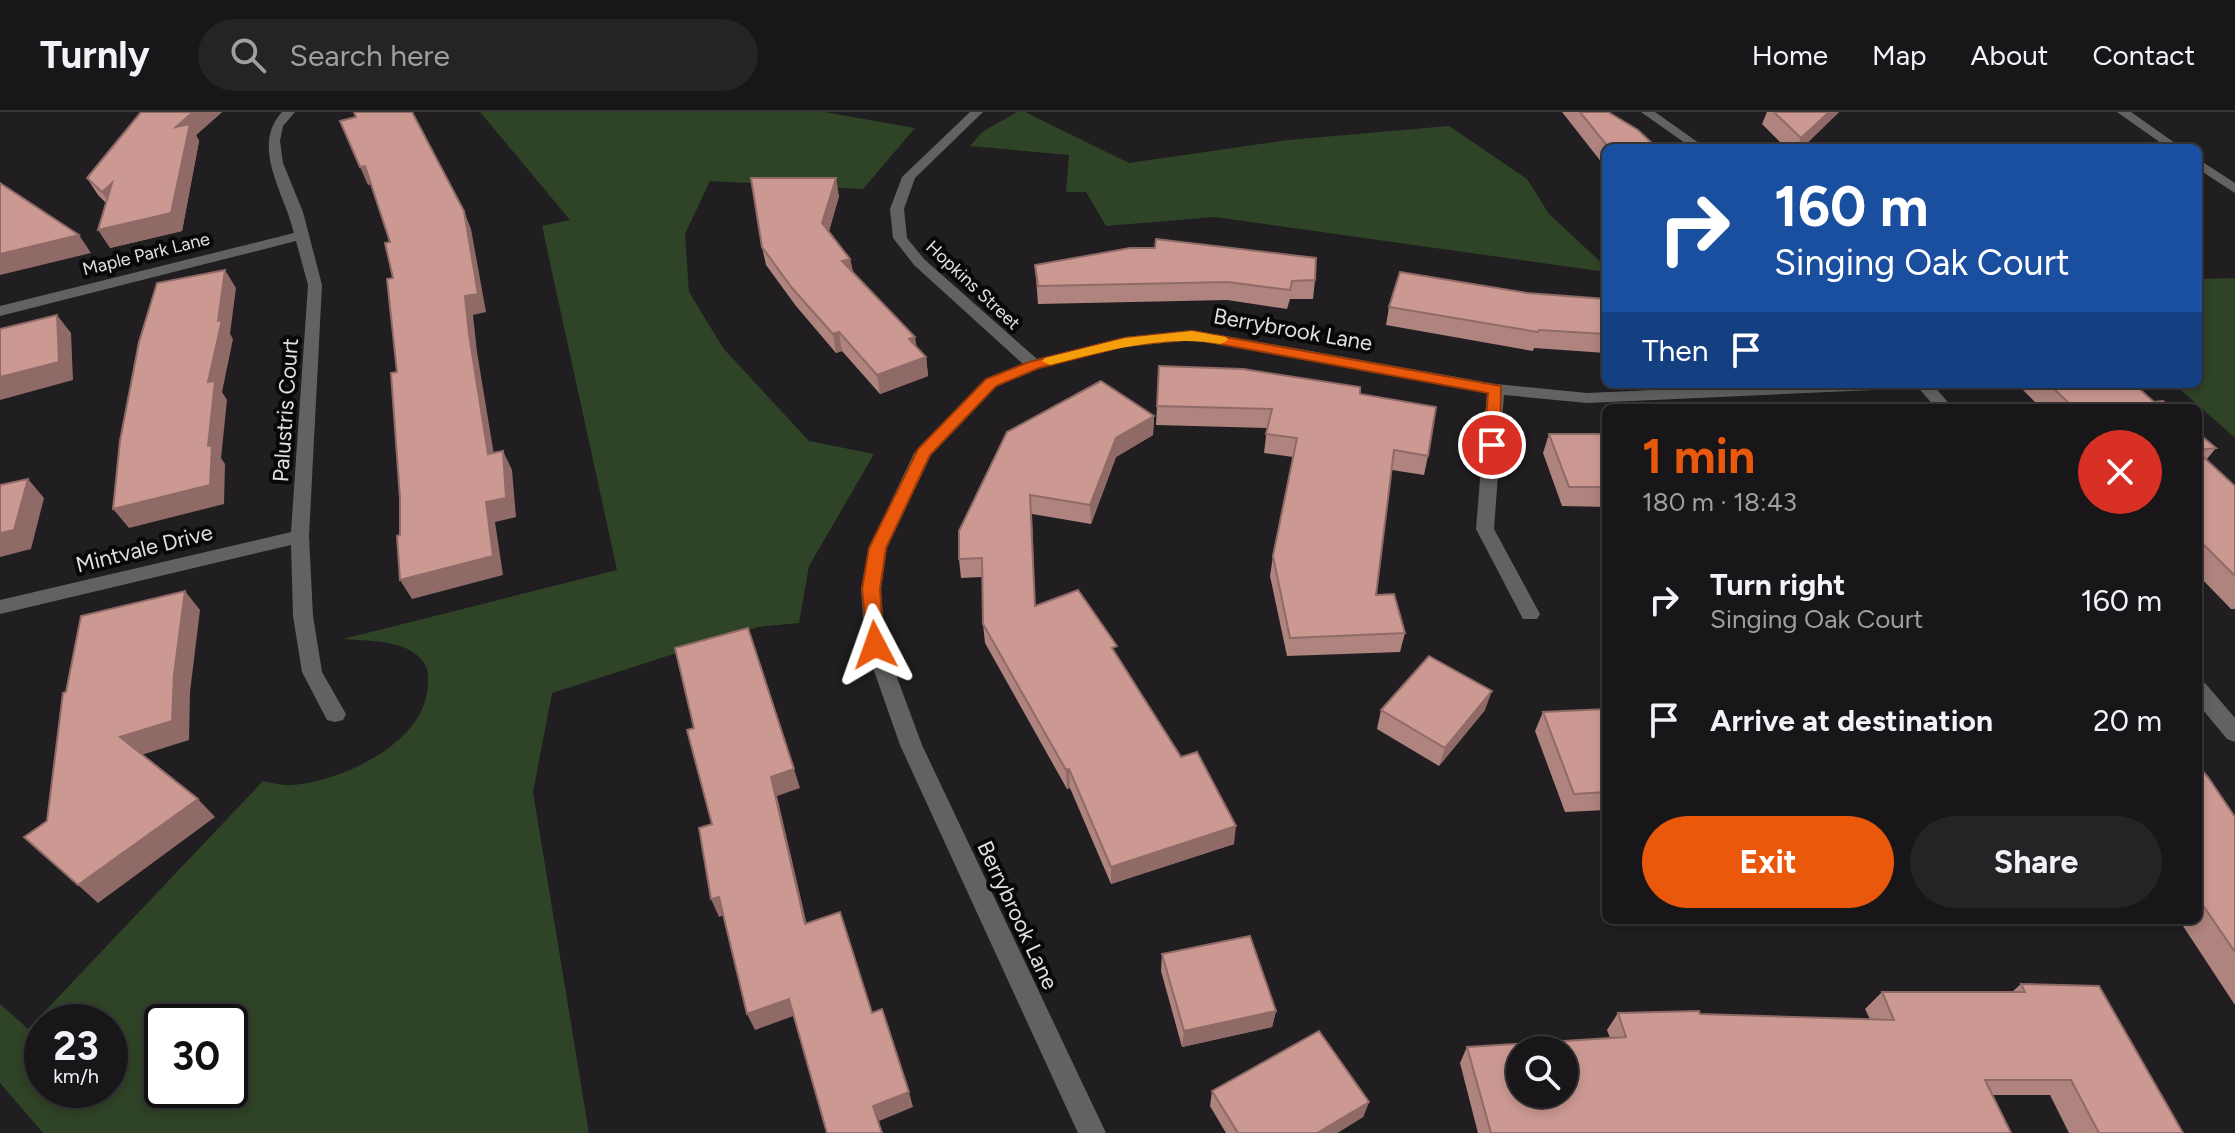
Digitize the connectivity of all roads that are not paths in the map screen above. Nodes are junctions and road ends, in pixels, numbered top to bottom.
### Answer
1 (289, 112) edge
2 (977, 112) edge
3 (1647, 112) edge
4 (2123, 112) edge
5 (1694, 144) edge
6 (2170, 144) edge
7 (2202, 166) edge
8 (2235, 189) edge
9 (302, 235) junction
10 (0, 311) edge
11 (1034, 365) junction
12 (1808, 388) edge
13 (1927, 388) edge
14 (1496, 389) junction
15 (1941, 404) edge
16 (300, 536) junction
17 (0, 607) edge
18 (1530, 614) dead end
19 (2202, 694) edge
20 (335, 714) dead end
21 (2235, 733) edge
22 (1092, 1133) edge

1 - 9 street, Palustris Court
2 - 11 street, Hopkins Street
3 - 5 street
4 - 6 street
7 - 8 street
9 - 10 street, Maple Park Lane
9 - 16 street, Palustris Court
11 - 14 street, Berrybrook Lane
11 - 22 street, Berrybrook Lane
12 - 14 street, Berrybrook Lane
13 - 15 street
14 - 18 street
16 - 17 street, Mintvale Drive
16 - 20 street, Palustris Court
19 - 21 street

